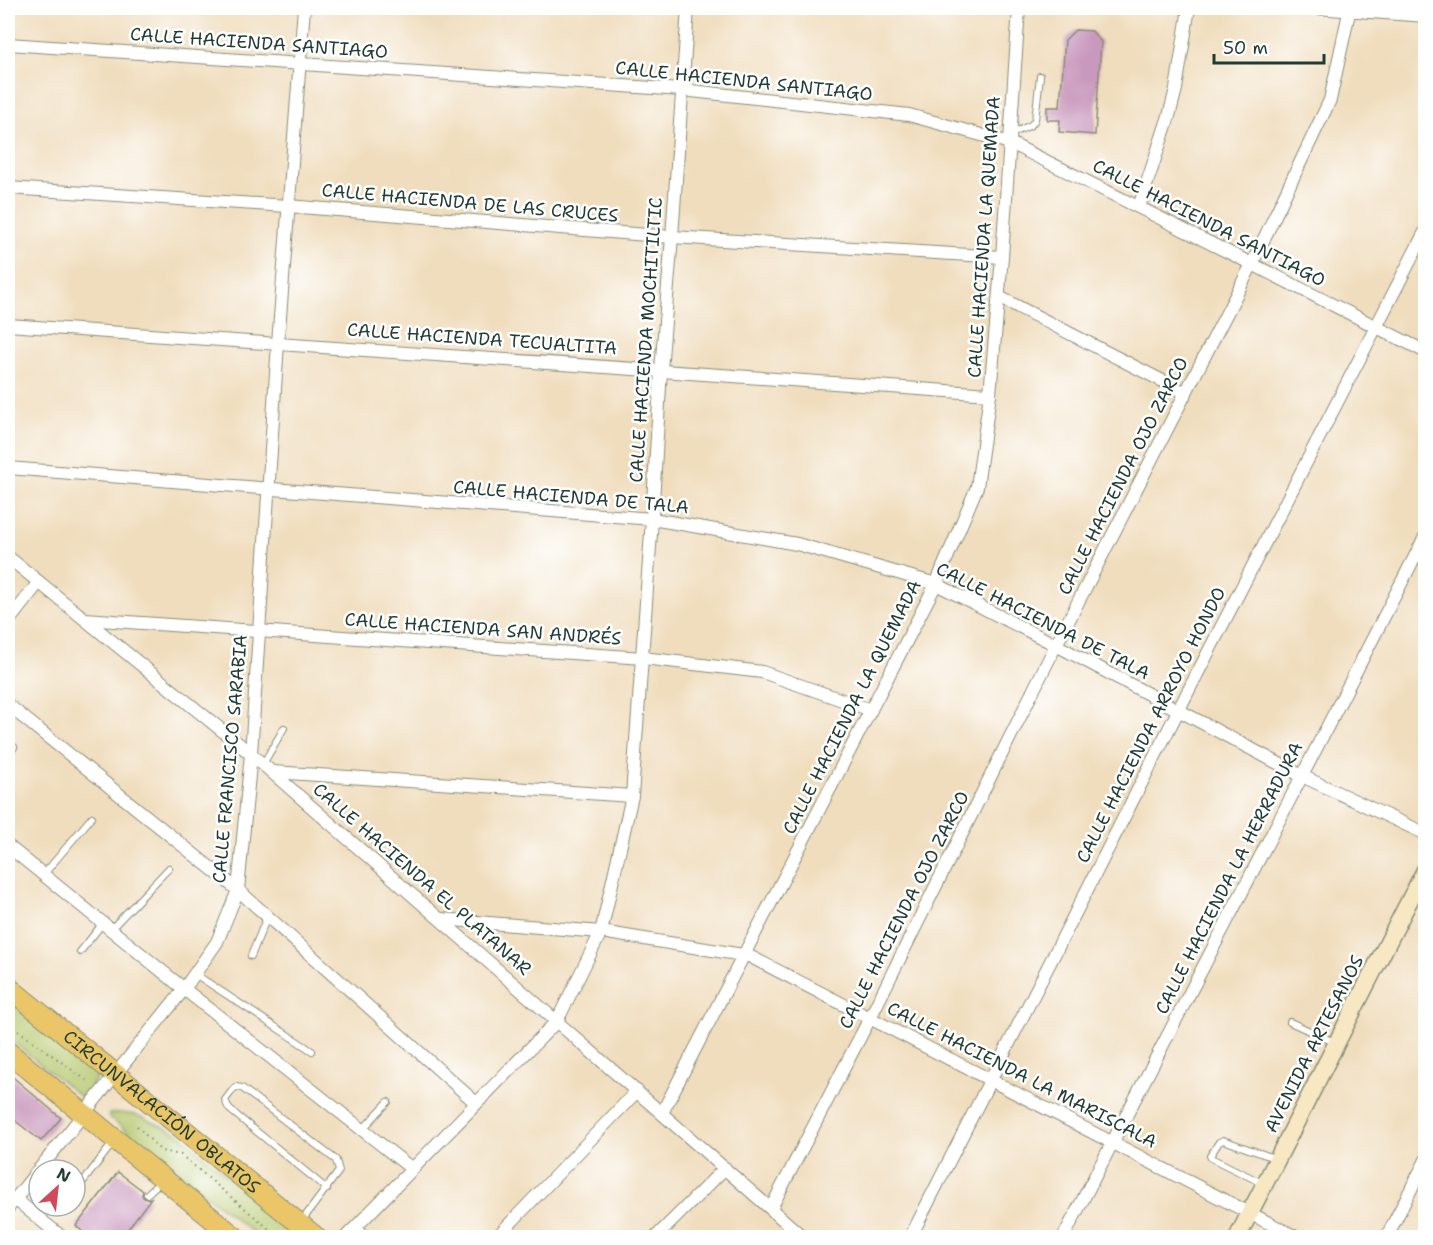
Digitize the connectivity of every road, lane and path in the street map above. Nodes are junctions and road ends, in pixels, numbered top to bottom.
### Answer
1 (304, 8) edge
2 (688, 8) edge
3 (1019, 8) edge
4 (1190, 8) edge
5 (1317, 8) edge
6 (1350, 9) edge
7 (1425, 16) edge
8 (8, 44) edge
9 (299, 64) junction
10 (1040, 76) dead end
11 (682, 90) junction
12 (1010, 138) junction
13 (8, 188) edge
14 (288, 206) junction
15 (1139, 207) junction
16 (1425, 230) edge
17 (672, 237) junction
18 (1002, 257) junction
19 (1252, 264) junction
20 (999, 297) junction
21 (8, 325) edge
22 (1375, 327) junction
23 (278, 343) junction
24 (1425, 352) edge
25 (660, 370) junction
26 (990, 393) junction
27 (1186, 393) junction
28 (8, 468) edge
29 (269, 489) junction
30 (652, 519) junction
31 (1425, 535) edge
32 (8, 557) edge
33 (39, 582) junction
34 (936, 584) junction
35 (85, 620) junction
36 (8, 622) edge
37 (259, 632) junction
38 (1056, 645) junction
39 (643, 658) junction
40 (8, 705) edge
41 (871, 710) junction
42 (1179, 711) junction
43 (284, 728) dead end
44 (14, 747) dead end
45 (251, 754) junction
46 (8, 755) edge
47 (268, 768) junction
48 (1302, 776) junction
49 (632, 796) junction
50 (92, 818) dead end
51 (1425, 834) edge
52 (8, 846) edge
53 (169, 868) dead end
54 (1425, 868) edge
55 (44, 875) junction
56 (238, 891) junction
57 (267, 917) junction
58 (441, 919) junction
59 (107, 927) junction
60 (601, 932) junction
61 (80, 952) dead end
62 (743, 955) junction
63 (251, 956) dead end
64 (195, 974) junction
65 (8, 987) edge
66 (184, 989) junction
67 (870, 1018) junction
68 (557, 1021) junction
69 (1290, 1022) dead end
70 (8, 1023) edge
71 (1336, 1043) junction
72 (312, 1051) dead end
73 (8, 1052) edge
74 (115, 1075) junction
75 (992, 1080) junction
76 (90, 1083) dead end
77 (637, 1091) junction
78 (388, 1102) dead end
79 (476, 1103) junction
80 (662, 1113) junction
81 (84, 1114) junction
82 (137, 1126) dead end
83 (362, 1130) junction
84 (115, 1139) junction
85 (1112, 1142) junction
86 (51, 1158) edge
87 (1277, 1159) junction
88 (1425, 1160) edge
89 (725, 1168) junction
90 (412, 1169) junction
91 (205, 1174) junction
92 (87, 1176) edge
93 (164, 1179) junction
94 (203, 1180) dead end
95 (1264, 1185) junction
96 (27, 1187) edge
97 (327, 1189) junction
98 (147, 1194) dead end
99 (11, 1204) edge
100 (771, 1208) junction
101 (1250, 1213) junction
102 (299, 1223) junction
103 (357, 1225) junction
104 (63, 1238) edge
105 (236, 1238) edge
106 (280, 1238) edge
107 (316, 1238) edge
108 (345, 1238) edge
109 (369, 1238) edge
110 (496, 1238) edge
111 (655, 1238) edge
112 (804, 1238) edge
113 (910, 1238) edge
114 (1063, 1238) edge
115 (1237, 1238) edge
116 (1298, 1238) edge
117 (1386, 1238) edge

1 - 9 street, CALLE FRANCISCO SARABIA
2 - 11 street, CALLE HACIENDA MOCHITILTIC
3 - 12 street, CALLE HACIENDA LA QUEMADA
4 - 15 street
5 - 6 street
6 - 7 street
6 - 19 street, CALLE HACIENDA OJO ZARCO
8 - 9 street, CALLE HACIENDA SANTIAGO
9 - 11 street, CALLE HACIENDA SANTIAGO
9 - 14 street, CALLE FRANCISCO SARABIA
10 - 12 lane
11 - 12 street, CALLE HACIENDA SANTIAGO
11 - 17 street, CALLE HACIENDA MOCHITILTIC
12 - 15 street, CALLE HACIENDA SANTIAGO
12 - 18 street, CALLE HACIENDA LA QUEMADA
13 - 14 street, CALLE HACIENDA DE LAS CRUCES
14 - 17 street, CALLE HACIENDA DE LAS CRUCES
14 - 23 street, CALLE FRANCISCO SARABIA
15 - 19 street, CALLE HACIENDA SANTIAGO
16 - 22 street, CALLE HACIENDA ARROYO HONDO
17 - 18 street, CALLE HACIENDA DE LAS CRUCES
17 - 25 street, CALLE HACIENDA MOCHITILTIC
18 - 20 street, CALLE HACIENDA LA QUEMADA
19 - 22 street, CALLE HACIENDA SANTIAGO
19 - 27 street, CALLE HACIENDA OJO ZARCO
20 - 26 street, CALLE HACIENDA LA QUEMADA
20 - 27 street
21 - 23 street, CALLE HACIENDA TECUALTITA
22 - 24 street, CALLE HACIENDA SANTIAGO
22 - 42 street, CALLE HACIENDA ARROYO HONDO
23 - 25 street, CALLE HACIENDA TECUALTITA
23 - 29 street, CALLE FRANCISCO SARABIA
25 - 26 street, CALLE HACIENDA TECUALTITA
25 - 30 street, CALLE HACIENDA MOCHITILTIC
26 - 34 street, CALLE HACIENDA LA QUEMADA
27 - 38 street, CALLE HACIENDA OJO ZARCO
28 - 29 street, CALLE HACIENDA DE TALA
29 - 30 street, CALLE HACIENDA DE TALA
29 - 37 street, CALLE FRANCISCO SARABIA
30 - 34 street, CALLE HACIENDA DE TALA
30 - 39 street, CALLE HACIENDA MOCHITILTIC
31 - 48 street, CALLE HACIENDA LA HERRADURA
32 - 33 street, CALLE HACIENDA EL PLATANAR
33 - 35 street, CALLE HACIENDA EL PLATANAR
33 - 36 street
34 - 38 street, CALLE HACIENDA DE TALA
34 - 41 street, CALLE HACIENDA LA QUEMADA
35 - 37 street, CALLE HACIENDA SAN ANDRÉS
35 - 45 street, CALLE HACIENDA EL PLATANAR
37 - 39 street, CALLE HACIENDA SAN ANDRÉS
37 - 45 street, CALLE FRANCISCO SARABIA
38 - 42 street, CALLE HACIENDA DE TALA
38 - 67 street, CALLE HACIENDA OJO ZARCO
39 - 41 street, CALLE HACIENDA SAN ANDRÉS
39 - 49 street, CALLE HACIENDA MOCHITILTIC
40 - 56 street
41 - 62 street, CALLE HACIENDA LA QUEMADA
42 - 48 street, CALLE HACIENDA DE TALA
42 - 75 street, CALLE HACIENDA ARROYO HONDO
43 - 47 lane
44 - 46 lane
45 - 47 street, CALLE HACIENDA EL PLATANAR
45 - 56 street, CALLE FRANCISCO SARABIA
47 - 49 street
47 - 58 street, CALLE HACIENDA EL PLATANAR
48 - 51 street, CALLE HACIENDA DE TALA
48 - 85 street, CALLE HACIENDA LA HERRADURA
49 - 60 street, CALLE HACIENDA MOCHITILTIC
50 - 55 lane
52 - 55 street
53 - 59 lane
54 - 71 main road, AVENIDA ARTESANOS
55 - 59 street
56 - 57 street
56 - 64 street, CALLE FRANCISCO SARABIA
57 - 63 lane
57 - 79 street
58 - 60 street, CALLE HACIENDA LA MARISCALA
58 - 68 street, CALLE HACIENDA EL PLATANAR
59 - 61 lane
59 - 66 street
60 - 62 street, CALLE HACIENDA LA MARISCALA
60 - 68 street, CALLE HACIENDA MOCHITILTIC
62 - 67 street, CALLE HACIENDA LA MARISCALA
62 - 80 street, CALLE HACIENDA LA QUEMADA
64 - 66 street, CALLE FRANCISCO SARABIA
64 - 72 lane
65 - 74 main road, CIRCUNVALACIÓN OBLATOS
66 - 74 street, CALLE FRANCISCO SARABIA
66 - 83 street
67 - 75 street, CALLE HACIENDA LA MARISCALA
67 - 100 street, CALLE HACIENDA OJO ZARCO
68 - 77 street, CALLE HACIENDA EL PLATANAR
68 - 79 street, CALLE HACIENDA MOCHITILTIC
69 - 71 lane
70 - 76 path
71 - 87 main road, AVENIDA ARTESANOS
73 - 81 main road
74 - 81 street, CALLE FRANCISCO SARABIA
74 - 102 main road, CIRCUNVALACIÓN OBLATOS
75 - 85 street, CALLE HACIENDA LA MARISCALA
75 - 113 street, CALLE HACIENDA ARROYO HONDO
77 - 80 street, CALLE HACIENDA EL PLATANAR
77 - 110 street
78 - 83 lane
79 - 90 street, CALLE HACIENDA MOCHITILTIC
80 - 89 street, CALLE HACIENDA EL PLATANAR
81 - 84 main road
81 - 86 street, CALLE FRANCISCO SARABIA
82 - 91 path
83 - 90 street
84 - 92 lane
84 - 93 main road
85 - 101 street, CALLE HACIENDA LA MARISCALA
85 - 114 street, CALLE HACIENDA LA HERRADURA
87 - 95 main road, AVENIDA ARTESANOS
87 - 95 lane
88 - 117 street
89 - 100 street, CALLE HACIENDA EL PLATANAR
89 - 111 street
90 - 103 street, CALLE HACIENDA MOCHITILTIC
91 - 94 path
91 - 106 path
93 - 98 lane
93 - 105 main road
95 - 101 main road, AVENIDA ARTESANOS
96 - 99 street, CALLE FRANCISCO SARABIA
97 - 97 lane
97 - 102 lane
99 - 104 street
100 - 112 street, CALLE HACIENDA EL PLATANAR
101 - 115 main road, AVENIDA ARTESANOS
101 - 116 street, CALLE HACIENDA LA MARISCALA
102 - 107 main road, CIRCUNVALACIÓN OBLATOS
103 - 108 street, CALLE HACIENDA MOCHITILTIC
103 - 109 lane

